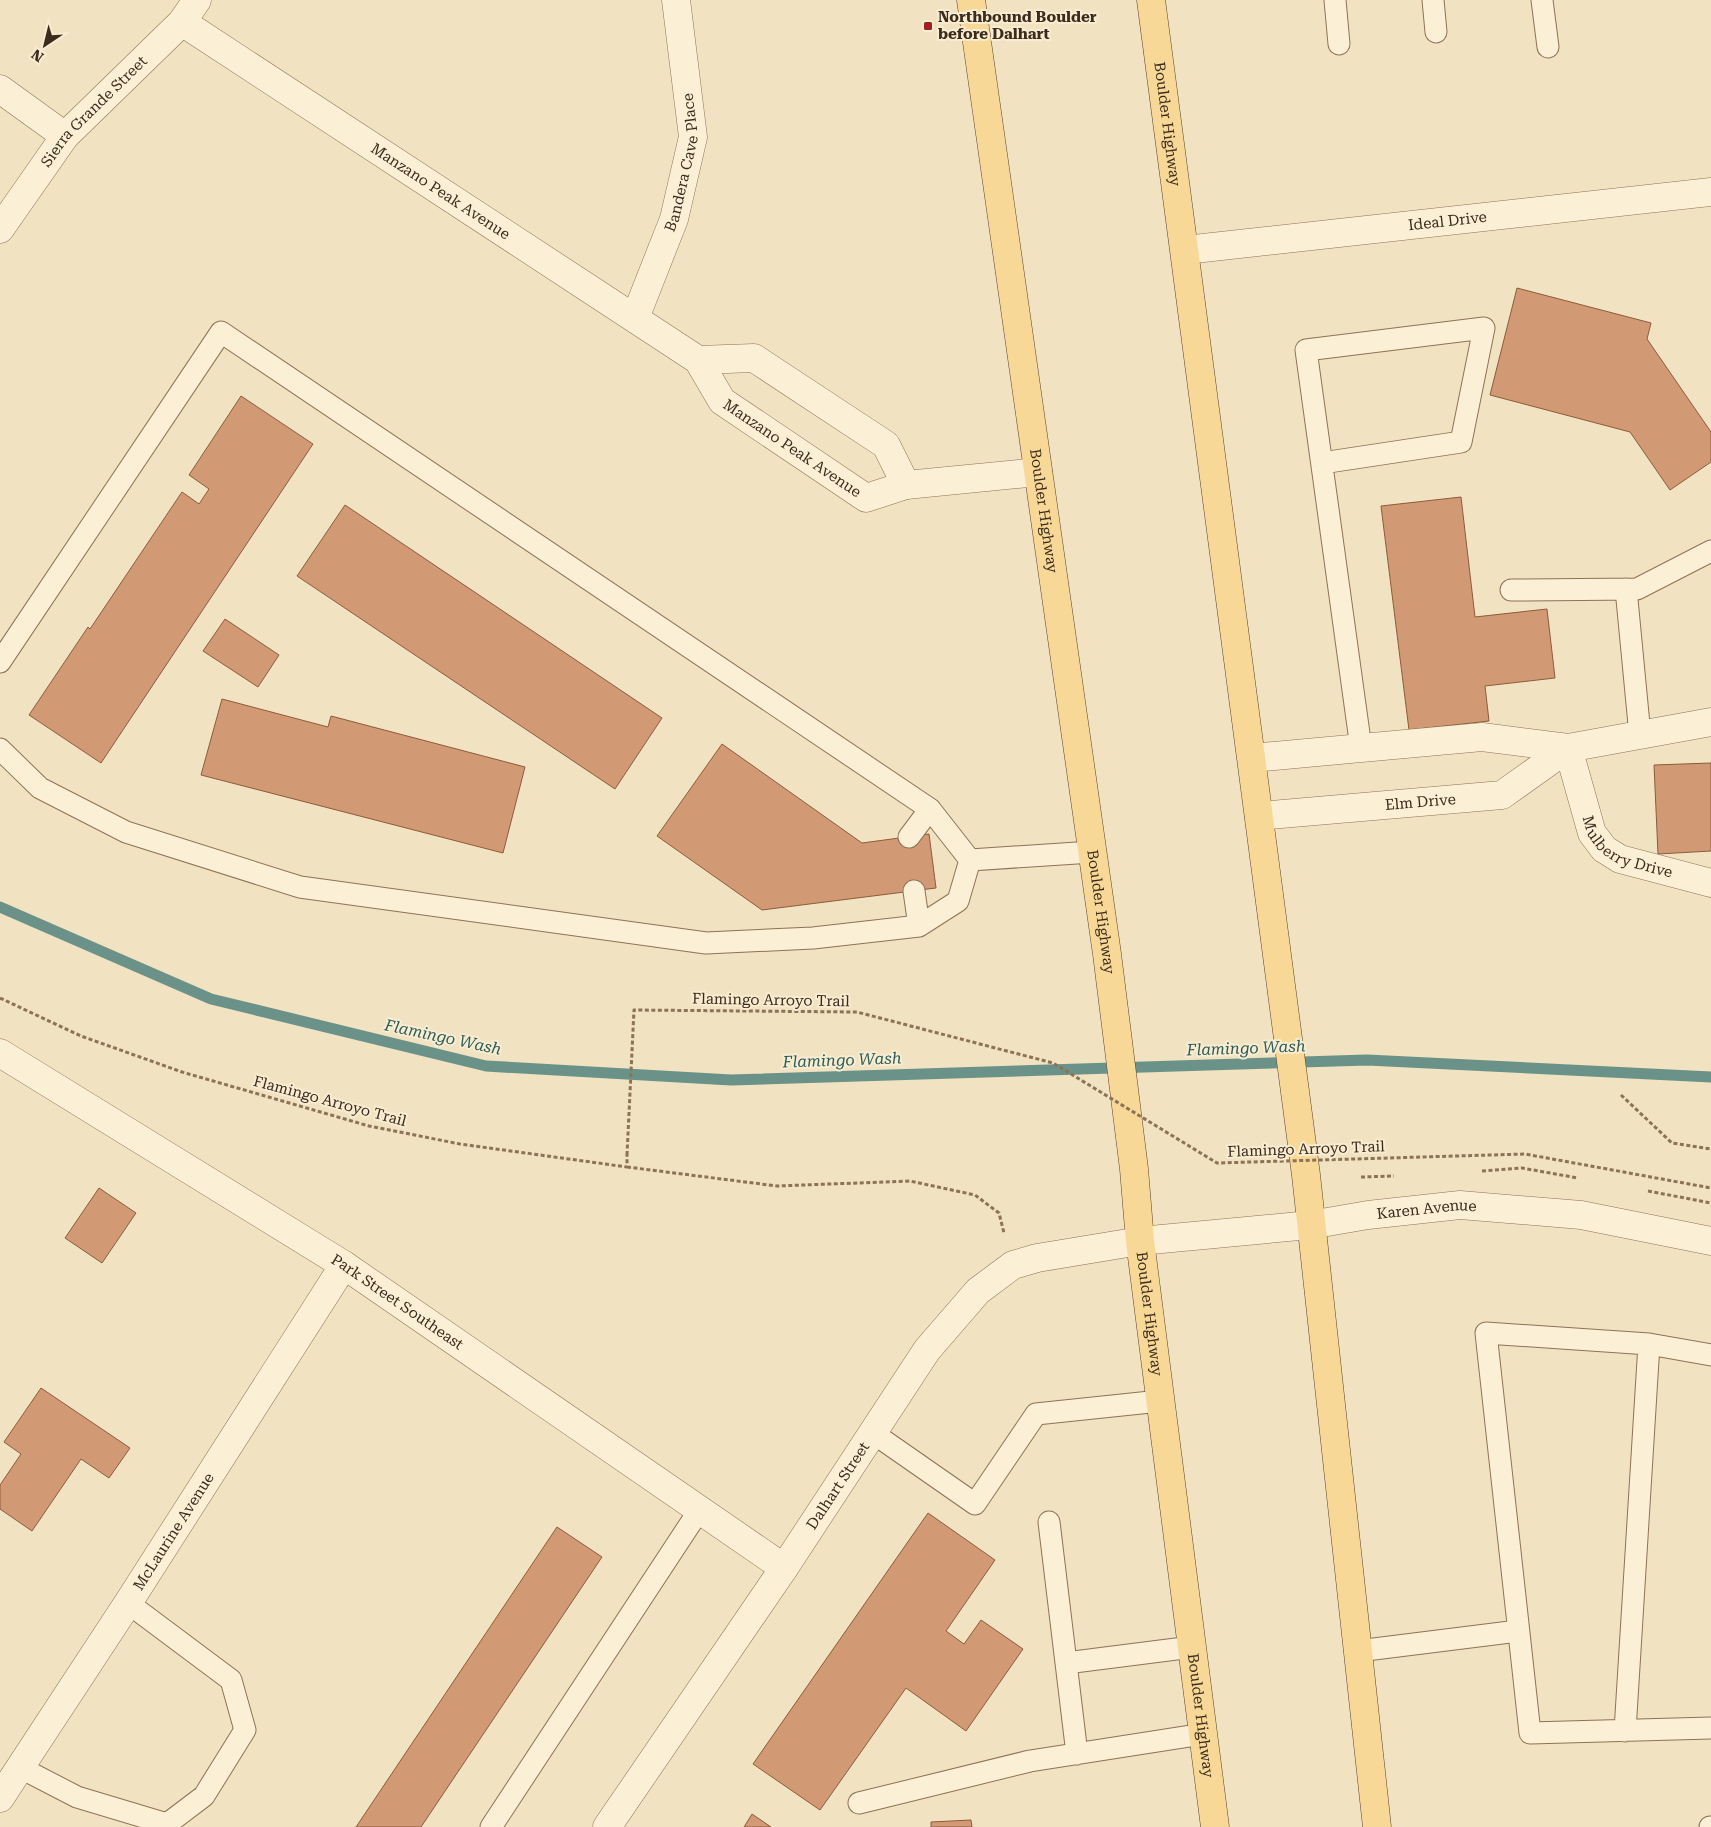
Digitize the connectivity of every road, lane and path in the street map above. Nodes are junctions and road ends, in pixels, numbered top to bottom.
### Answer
1 (676, 0) edge
2 (971, 0) edge
3 (1151, 0) edge
4 (1335, 0) edge
5 (1432, 0) edge
6 (1542, 0) edge
7 (190, 11) edge
8 (1436, 32) dead end
9 (1339, 44) dead end
10 (1548, 47) dead end
11 (0, 89) edge
12 (65, 136) junction
13 (1711, 192) edge
14 (0, 229) edge
15 (1184, 250) junction
16 (635, 318) junction
17 (698, 360) junction
18 (1322, 463) junction
19 (1038, 472) junction
20 (906, 485) junction
21 (1711, 551) edge
22 (1626, 589) junction
23 (1511, 590) dead end
24 (0, 662) edge
25 (1711, 722) edge
26 (1640, 735) junction
27 (1361, 748) junction
28 (1568, 748) junction
29 (0, 749) edge
30 (1252, 758) junction
31 (930, 809) junction
32 (1259, 816) junction
33 (909, 837) dead end
34 (1092, 852) junction
35 (970, 860) junction
36 (1711, 883) edge
37 (914, 891) dead end
38 (919, 926) junction
39 (0, 998) edge
40 (0, 1053) edge
41 (1621, 1095) dead end
42 (1711, 1149) edge
43 (627, 1167) junction
44 (1711, 1188) edge
45 (1310, 1225) junction
46 (1140, 1241) junction
47 (1711, 1241) edge
48 (344, 1265) junction
49 (1012, 1265) junction
50 (1648, 1344) junction
51 (1711, 1355) edge
52 (1160, 1401) junction
53 (873, 1432) junction
54 (700, 1509) junction
55 (1049, 1522) dead end
56 (784, 1568) junction
57 (128, 1603) junction
58 (1518, 1631) junction
59 (1192, 1646) junction
60 (1358, 1651) junction
61 (1066, 1663) junction
62 (1711, 1728) edge
63 (1626, 1731) junction
64 (1203, 1734) junction
65 (1077, 1754) junction
66 (21, 1768) junction
67 (0, 1798) edge
68 (859, 1803) dead end
69 (491, 1827) edge
70 (607, 1827) edge
71 (1215, 1827) edge
72 (1377, 1827) edge

1 - 16 street, Bandera Cave Place
2 - 19 main road, Boulder Highway
3 - 15 main road, Boulder Highway
4 - 9 lane
5 - 8 lane
6 - 10 lane
7 - 12 street, Sierra Grande Street
7 - 16 street, Manzano Peak Avenue
11 - 12 street
12 - 14 street, Sierra Grande Street
13 - 15 street, Ideal Drive
15 - 30 main road, Boulder Highway
16 - 17 street, Manzano Peak Avenue
17 - 20 street
17 - 20 street, Manzano Peak Avenue
18 - 18 lane
18 - 27 lane
19 - 20 street, Manzano Peak Avenue
19 - 34 main road, Boulder Highway
21 - 22 lane
22 - 23 lane
22 - 26 lane
24 - 31 lane
25 - 26 street, Elm Drive
26 - 28 street, Elm Drive
27 - 28 street, Elm Drive
27 - 30 street, Elm Drive
28 - 32 street, Elm Drive
28 - 36 street, Mulberry Drive
29 - 38 lane
30 - 32 main road, Boulder Highway
31 - 33 lane
31 - 35 lane
32 - 45 main road, Boulder Highway
34 - 35 lane
34 - 46 main road, Boulder Highway
35 - 38 lane
37 - 38 lane
39 - 43 path, Flamingo Arroyo Trail
40 - 48 street, Park Street Southeast
41 - 42 path
43 - 44 path, Flamingo Arroyo Trail, bridge
43 - 49 path
45 - 46 street, Karen Avenue
45 - 47 street, Karen Avenue
45 - 60 main road, Boulder Highway
46 - 49 street, Dalhart Street
46 - 52 main road, Boulder Highway
48 - 54 street, Park Street Southeast
48 - 57 street, McLaurine Avenue
49 - 53 street, Dalhart Street
50 - 51 lane
50 - 58 lane
50 - 63 lane
52 - 53 lane
52 - 59 main road, Boulder Highway
53 - 56 street, Dalhart Street
54 - 56 street, Park Street Southeast
54 - 69 lane
55 - 61 lane
56 - 70 street, Dalhart Street
57 - 66 street, McLaurine Avenue
57 - 66 lane
58 - 60 lane
58 - 63 lane
59 - 61 lane
59 - 64 main road, Boulder Highway
60 - 72 main road, Boulder Highway
61 - 65 lane
62 - 63 lane
64 - 65 lane
64 - 71 main road, Boulder Highway
65 - 68 lane
66 - 67 street, McLaurine Avenue

